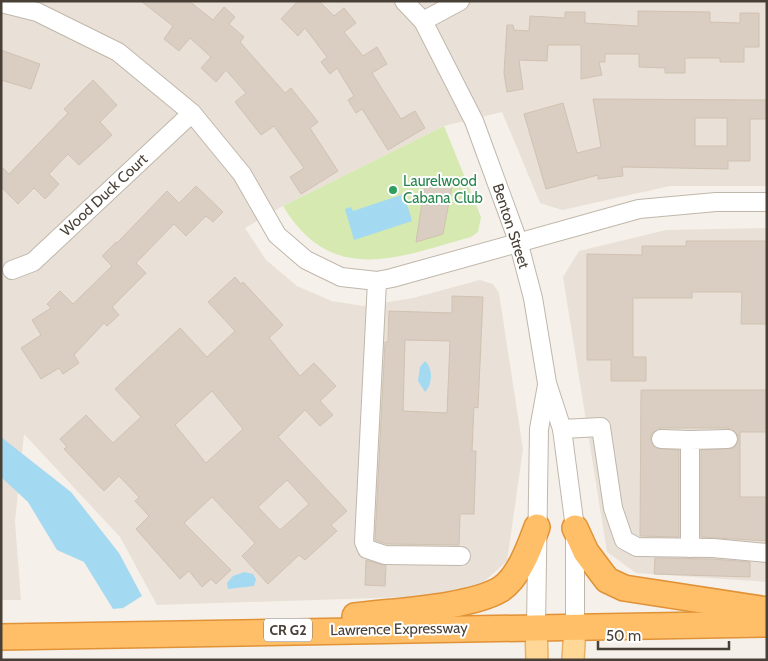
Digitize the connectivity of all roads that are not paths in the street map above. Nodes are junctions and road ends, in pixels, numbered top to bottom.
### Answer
1 (404, 1) edge
2 (460, 1) edge
3 (1, 2) edge
4 (423, 21) junction
5 (192, 112) junction
6 (767, 202) edge
7 (518, 241) junction
8 (12, 270) dead end
9 (377, 281) junction
10 (547, 382) junction
11 (562, 429) junction
12 (661, 439) dead end
13 (728, 439) dead end
14 (690, 440) junction
15 (537, 527) junction
16 (575, 528) junction
17 (690, 548) junction
18 (767, 554) edge
19 (461, 556) dead end
20 (767, 610) edge
21 (767, 624) edge
22 (536, 626) junction
23 (575, 626) junction
24 (237, 631) junction
25 (1, 636) edge
26 (537, 660) edge
27 (574, 660) edge

1 - 4 street, Benton Street
2 - 4 street
3 - 5 street
4 - 7 street, Benton Street
5 - 8 street, Wood Duck Court
5 - 9 street
6 - 7 street
7 - 9 street
7 - 10 street, Benton Street
9 - 19 street
10 - 11 street, Benton Street
10 - 15 street, Benton Street
11 - 16 street, Benton Street
11 - 17 street
12 - 14 street
13 - 14 street
14 - 17 street
15 - 22 street, Benton Street
15 - 24 highway
16 - 20 highway
16 - 23 street, Benton Street
17 - 18 street
21 - 23 highway, Lawrence Expressway / CR G2
22 - 23 highway, Lawrence Expressway / CR G2
22 - 24 highway, Lawrence Expressway / CR G2
22 - 26 main road, Benton Street
23 - 27 main road, Benton Street
24 - 25 highway, Lawrence Expressway / CR G2

